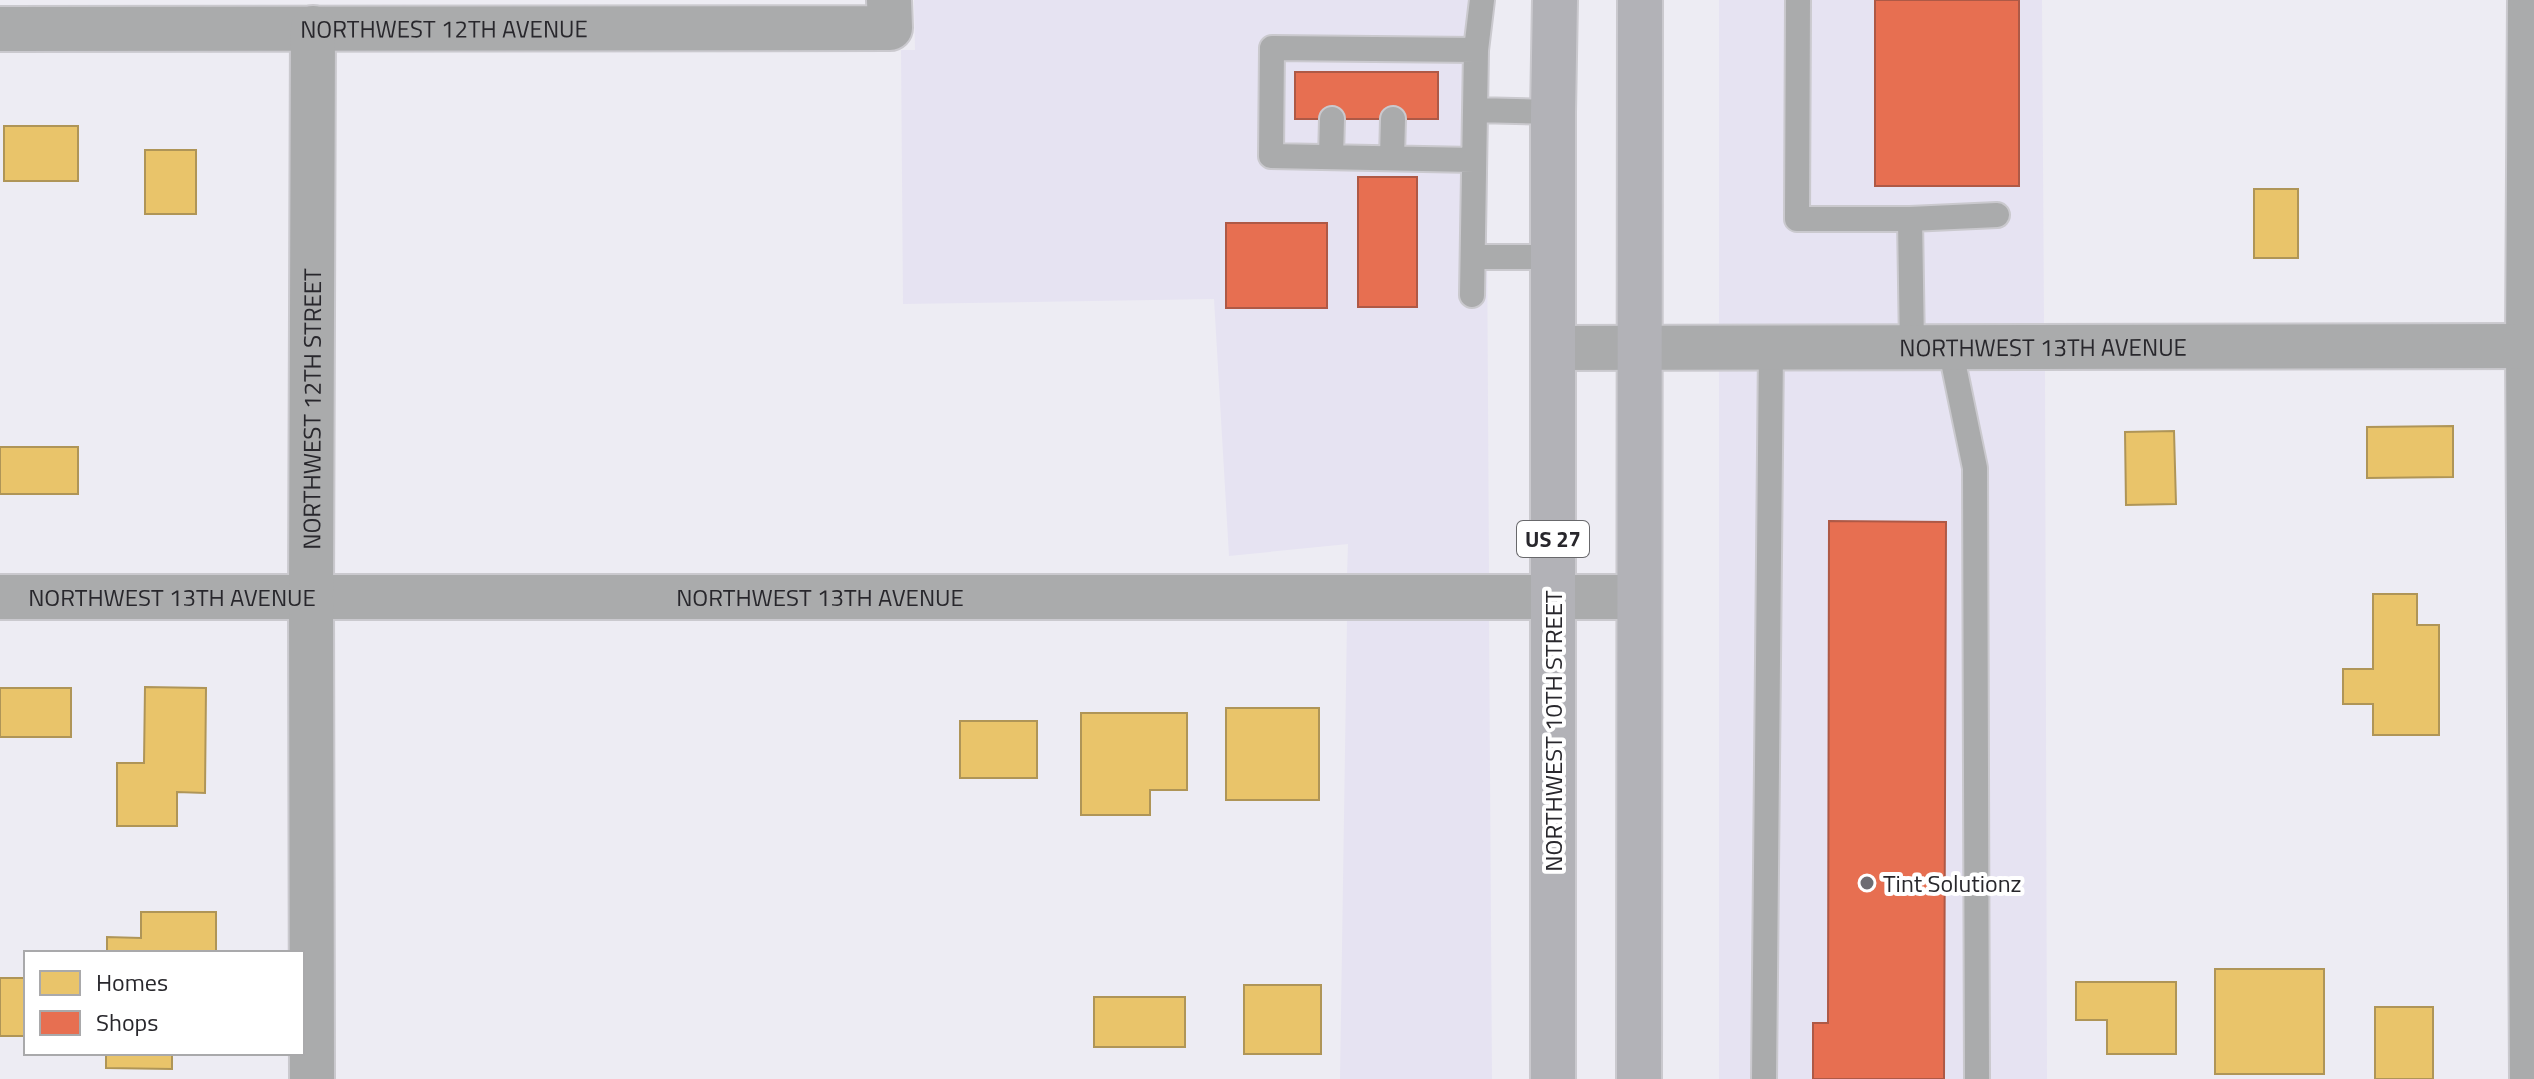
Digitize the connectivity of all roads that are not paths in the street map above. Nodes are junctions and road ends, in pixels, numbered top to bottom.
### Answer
1 (1482, 0) edge
2 (1555, 0) edge
3 (1640, 0) edge
4 (1798, 0) edge
5 (2530, 0) edge
6 (889, 14) edge
7 (313, 28) junction
8 (0, 29) edge
9 (1476, 50) junction
10 (1475, 110) junction
11 (1553, 112) junction
12 (1332, 119) dead end
13 (1393, 119) dead end
14 (1331, 157) junction
15 (1392, 158) junction
16 (1474, 160) junction
17 (1997, 215) dead end
18 (1910, 219) junction
19 (1474, 257) junction
20 (1553, 257) junction
21 (1472, 295) dead end
22 (2531, 346) edge
23 (1771, 347) junction
24 (1931, 347) junction
25 (1553, 348) junction
26 (1638, 348) junction
27 (0, 597) edge
28 (311, 597) junction
29 (1638, 597) junction
30 (1553, 598) junction
31 (312, 1079) edge
32 (1553, 1079) edge
33 (1639, 1079) edge
34 (1764, 1079) edge
35 (1977, 1079) edge
36 (2532, 1079) edge

1 - 9 lane
2 - 11 highway, NORTHWEST 10TH STREET / US 27
3 - 26 highway
4 - 18 lane
5 - 22 street
6 - 7 street, NORTHWEST 12TH AVENUE
7 - 8 street, NORTHWEST 12TH AVENUE
7 - 28 street, NORTHWEST 12TH STREET
9 - 10 lane
9 - 14 lane
10 - 11 lane
10 - 16 lane
11 - 20 highway, NORTHWEST 10TH STREET / US 27
12 - 14 lane
13 - 15 lane
14 - 15 lane
15 - 16 lane
16 - 19 lane
17 - 18 lane
18 - 24 lane
19 - 20 lane
19 - 21 lane
20 - 25 highway, NORTHWEST 10TH STREET / US 27
22 - 24 street, NORTHWEST 13TH AVENUE
22 - 36 street
23 - 24 street, NORTHWEST 13TH AVENUE
23 - 26 street, NORTHWEST 13TH AVENUE
23 - 34 lane
24 - 35 lane
25 - 26 street, NORTHWEST 13TH AVENUE
25 - 30 highway, NORTHWEST 10TH STREET / US 27
26 - 29 highway
27 - 28 street, NORTHWEST 13TH AVENUE
28 - 30 street, NORTHWEST 13TH AVENUE
28 - 31 street, NORTHWEST 12TH STREET
29 - 30 street, NORTHWEST 13TH AVENUE
29 - 33 highway
30 - 32 highway, NORTHWEST 10TH STREET / US 27

